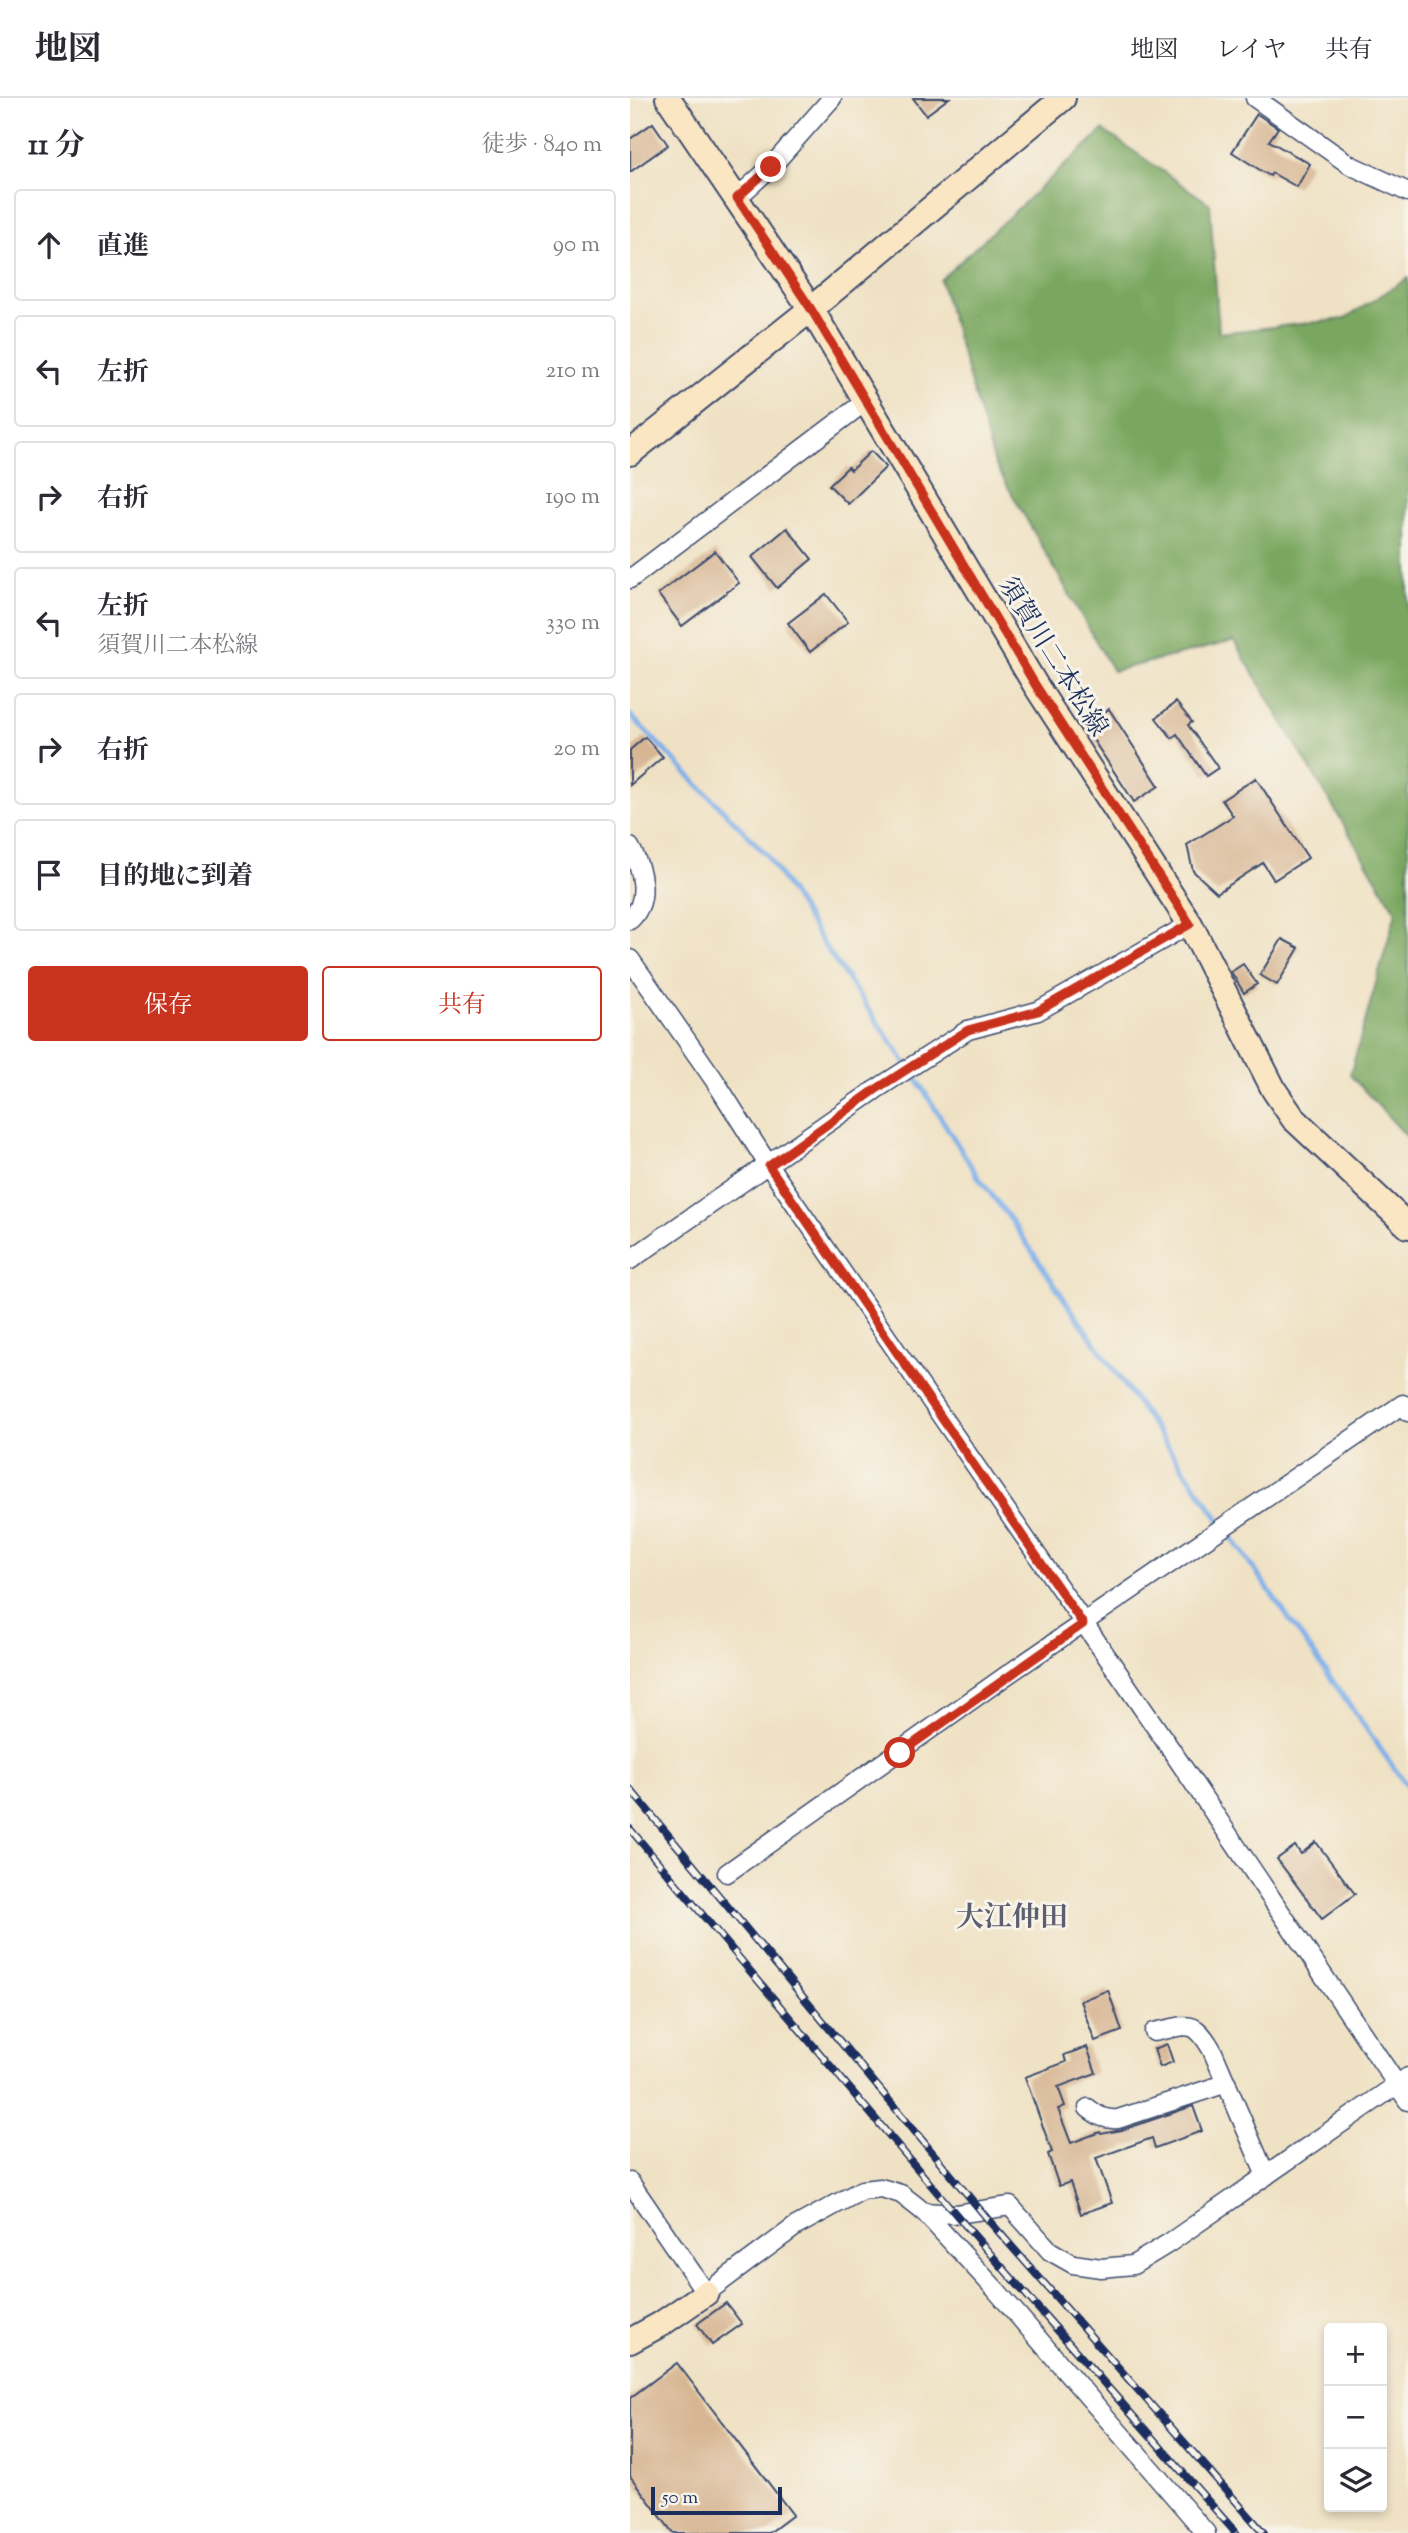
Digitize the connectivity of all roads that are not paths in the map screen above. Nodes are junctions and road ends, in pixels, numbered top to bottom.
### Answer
1 (668, 98) edge
2 (832, 98) edge
3 (1063, 98) edge
4 (1255, 98) edge
5 (1408, 192) edge
6 (737, 198) junction
7 (811, 309) junction
8 (866, 401) junction
9 (630, 453) edge
10 (630, 579) edge
11 (630, 847) edge
12 (630, 919) edge
13 (1190, 924) junction
14 (630, 959) edge
15 (769, 1166) junction
16 (1408, 1226) edge
17 (630, 1260) edge
18 (1408, 1412) edge
19 (1083, 1624) junction
20 (727, 1874) dead end
21 (1154, 2032) dead end
22 (1403, 2081) edge
23 (1227, 2083) junction
24 (1408, 2101) edge
25 (1088, 2108) dead end
26 (1266, 2176) junction
27 (630, 2182) edge
28 (924, 2212) junction
29 (706, 2293) junction
30 (630, 2341) edge
31 (1206, 2533) edge

1 - 6 main road, 須賀川二本松線
2 - 6 street
3 - 7 main road
4 - 5 street
6 - 7 main road, 須賀川二本松線
7 - 8 main road, 須賀川二本松線
7 - 9 main road
8 - 10 street
8 - 13 main road, 須賀川二本松線
11 - 12 street
13 - 15 street
13 - 16 main road, 須賀川二本松線
14 - 15 street
15 - 17 street
15 - 19 street
18 - 19 street
19 - 20 street
19 - 22 street
21 - 23 street
22 - 24 street
22 - 26 street
23 - 25 street
23 - 26 street
26 - 28 street
27 - 29 street
28 - 29 street
28 - 31 street
29 - 30 main road

